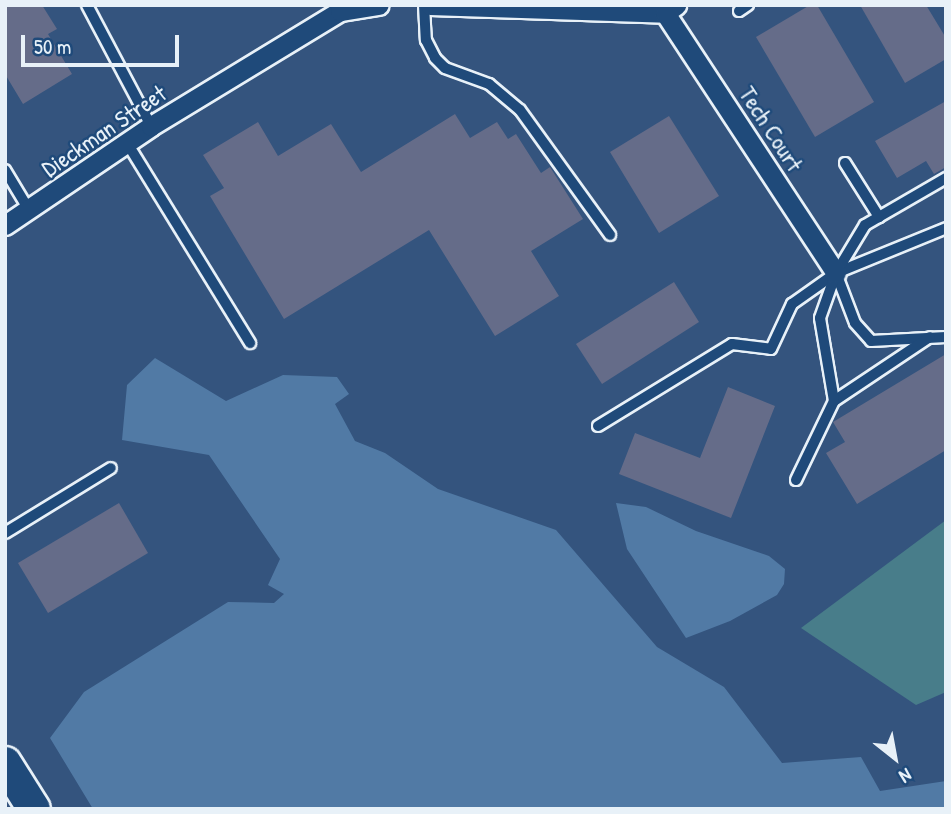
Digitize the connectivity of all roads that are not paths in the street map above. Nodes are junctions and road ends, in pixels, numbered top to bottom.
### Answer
1 (87, 5) edge
2 (379, 5) edge
3 (424, 5) edge
4 (430, 5) edge
5 (484, 7) edge
6 (338, 8) edge
7 (624, 9) edge
8 (670, 9) edge
9 (151, 126) junction
10 (127, 143) junction
11 (845, 163) dead end
12 (5, 170) edge
13 (946, 178) edge
14 (29, 210) junction
15 (879, 217) junction
16 (5, 225) edge
17 (946, 228) edge
18 (610, 235) dead end
19 (836, 273) junction
20 (932, 335) junction
21 (946, 337) edge
22 (250, 342) dead end
23 (834, 401) junction
24 (598, 426) dead end
25 (111, 468) dead end
26 (796, 480) dead end
27 (5, 533) edge
28 (5, 763) edge
29 (34, 809) edge

1 - 9 lane
2 - 6 street, Dieckman Street
3 - 18 lane
4 - 5 street
5 - 7 street
6 - 9 street, Dieckman Street
7 - 8 street
8 - 19 street, Tech Court
9 - 10 street, Dieckman Street
10 - 14 street, Dieckman Street
10 - 22 lane
11 - 15 lane
12 - 14 lane
13 - 15 lane
14 - 16 street, Dieckman Street
15 - 19 lane
17 - 19 lane
19 - 20 lane
19 - 23 lane
19 - 24 lane
20 - 21 lane
20 - 23 lane
23 - 26 lane
25 - 27 lane
28 - 29 main road

